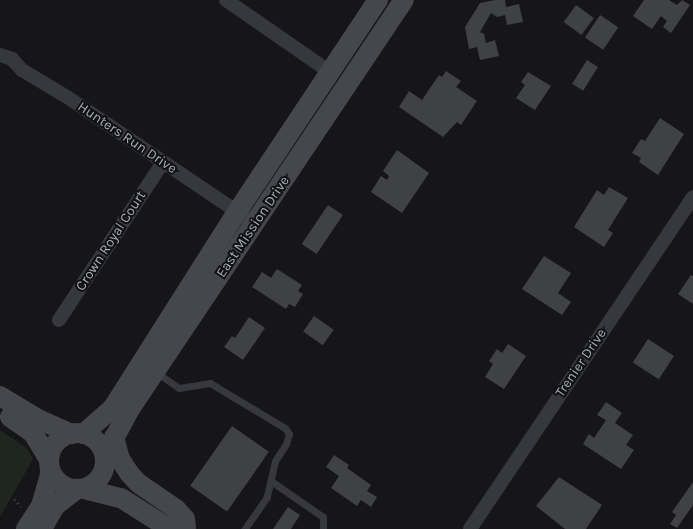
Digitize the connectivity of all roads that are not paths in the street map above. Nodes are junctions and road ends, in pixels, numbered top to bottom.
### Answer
1 (226, 0) edge
2 (378, 0) edge
3 (404, 0) edge
4 (0, 54) edge
5 (330, 72) junction
6 (163, 162) junction
7 (693, 196) edge
8 (237, 212) junction
9 (255, 224) junction
10 (59, 320) dead end
11 (156, 372) junction
12 (0, 396) edge
13 (0, 411) edge
14 (77, 434) junction
15 (114, 437) junction
16 (105, 460) junction
17 (50, 466) junction
18 (271, 481) junction
19 (80, 489) junction
20 (181, 528) edge
21 (26, 529) edge
22 (41, 529) edge
23 (245, 529) edge
24 (323, 529) edge
25 (470, 529) edge

1 - 5 street
2 - 5 street, East Mission Drive
3 - 9 street, East Mission Drive
4 - 6 street, Hunters Run Drive
5 - 8 street, East Mission Drive
6 - 8 street, Hunters Run Drive
6 - 10 street, Crown Royal Court
7 - 25 street, Trenier Drive
8 - 9 street, Hunters Run Drive
8 - 14 street, East Mission Drive
9 - 11 street, East Mission Drive
11 - 15 street, East Mission Drive
11 - 18 lane
12 - 14 street
13 - 17 street
14 - 16 street
14 - 17 street
15 - 16 street, East Mission Drive
15 - 20 street
16 - 19 street
16 - 20 street
17 - 19 street
17 - 21 street
18 - 23 lane
18 - 24 lane
19 - 20 street
19 - 22 street

